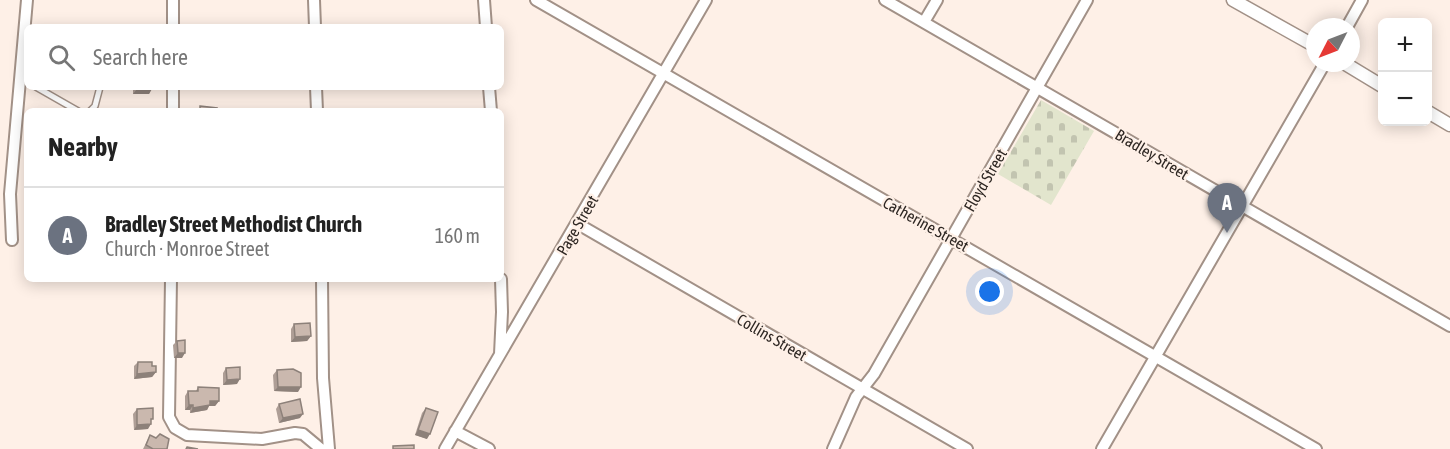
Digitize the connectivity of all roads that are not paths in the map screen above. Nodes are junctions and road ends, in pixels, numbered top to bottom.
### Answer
1 (27, 0) edge
2 (173, 0) edge
3 (314, 0) edge
4 (484, 0) edge
5 (536, 0) edge
6 (706, 0) edge
7 (885, 0) edge
8 (937, 0) edge
9 (1087, 0) edge
10 (1233, 0) edge
11 (1362, 0) edge
12 (1352, 18) edge
13 (924, 22) junction
14 (26, 24) edge
15 (173, 24) edge
16 (315, 24) edge
17 (486, 24) edge
18 (1306, 41) edge
19 (24, 60) edge
20 (1320, 72) edge
21 (1359, 72) edge
22 (663, 74) junction
23 (23, 80) edge
24 (1378, 83) edge
25 (1038, 87) junction
26 (41, 90) edge
27 (99, 90) edge
28 (173, 90) edge
29 (316, 90) edge
30 (489, 90) edge
31 (73, 108) edge
32 (93, 108) edge
33 (173, 108) edge
34 (317, 108) edge
35 (491, 108) edge
36 (1432, 114) edge
37 (1450, 125) edge
38 (1243, 207) junction
39 (578, 224) junction
40 (952, 239) junction
41 (12, 240) dead end
42 (171, 282) edge
43 (322, 282) edge
44 (501, 282) edge
45 (1450, 326) edge
46 (500, 355) junction
47 (1156, 357) junction
48 (862, 389) junction
49 (455, 431) junction
50 (321, 449) edge
51 (329, 449) edge
52 (445, 449) edge
53 (489, 449) edge
54 (833, 449) edge
55 (967, 449) edge
56 (1102, 449) edge
57 (1316, 449) edge

1 - 14 street
2 - 15 street
3 - 16 street
4 - 17 street
5 - 22 street, Catherine Street
6 - 22 street, Page Street
7 - 13 street, Bradley Street
8 - 13 street
9 - 25 street, Floyd Street
10 - 18 street
11 - 12 street
13 - 25 street, Bradley Street
19 - 23 street
20 - 38 street
21 - 24 street
22 - 39 street, Page Street
22 - 40 street, Catherine Street
23 - 41 street
25 - 38 street, Bradley Street
25 - 40 street, Floyd Street
26 - 31 lane
27 - 32 lane
28 - 33 street
29 - 34 street
30 - 35 street
36 - 37 street
38 - 45 street, Bradley Street
38 - 47 street
39 - 46 street, Page Street
39 - 48 street, Collins Street
40 - 47 street, Catherine Street
40 - 48 street, Floyd Street
42 - 50 street
43 - 51 street
44 - 46 street
46 - 49 street, Page Street
47 - 56 street
47 - 57 street, Catherine Street
48 - 54 street, Floyd Street
48 - 55 street, Collins Street
49 - 52 street, Page Street
49 - 53 street

